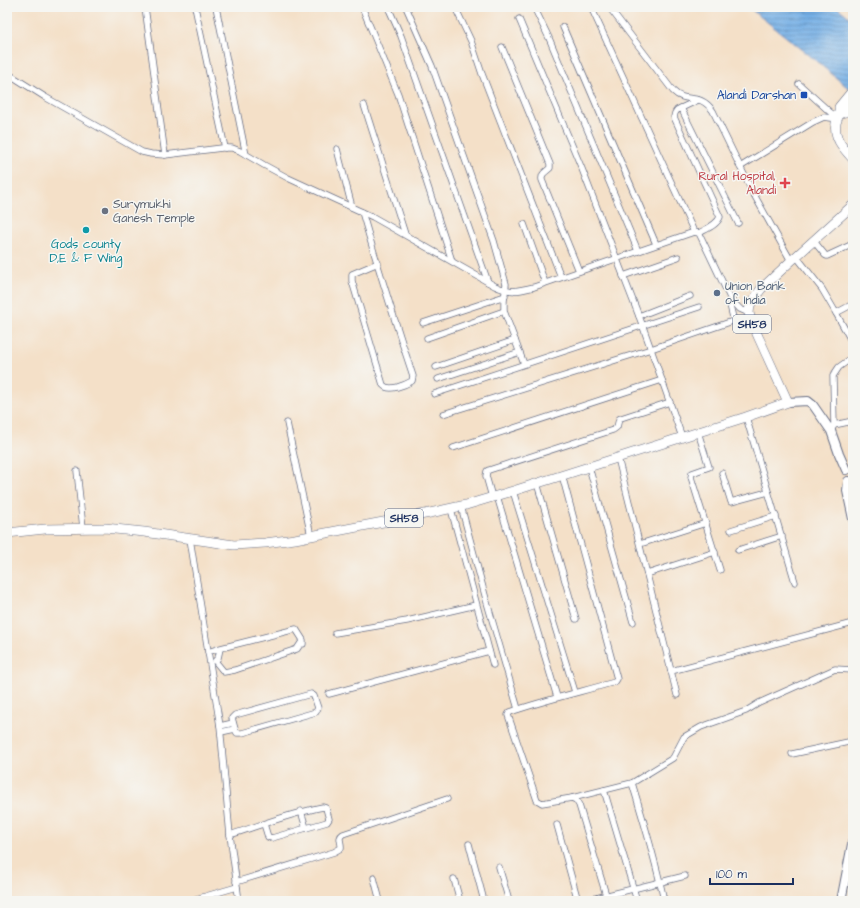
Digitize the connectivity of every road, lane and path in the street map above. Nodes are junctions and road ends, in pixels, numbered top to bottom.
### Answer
1 (145, 7) edge
2 (195, 7) edge
3 (216, 7) edge
4 (362, 7) edge
5 (388, 7) edge
6 (406, 7) edge
7 (455, 7) edge
8 (534, 7) edge
9 (591, 7) edge
10 (612, 8) edge
11 (519, 18) dead end
12 (564, 27) dead end
13 (502, 47) dead end
14 (7, 73) edge
15 (799, 84) dead end
16 (853, 90) edge
17 (698, 100) junction
18 (848, 104) edge
19 (364, 105) dead end
20 (681, 108) junction
21 (838, 116) junction
22 (225, 148) junction
23 (337, 149) dead end
24 (246, 154) junction
25 (165, 155) junction
26 (853, 159) edge
27 (740, 167) junction
28 (853, 205) edge
29 (352, 207) junction
30 (362, 212) junction
31 (738, 223) dead end
32 (524, 224) dead end
33 (696, 232) junction
34 (405, 234) junction
35 (813, 240) junction
36 (656, 244) junction
37 (853, 244) edge
38 (638, 251) junction
39 (678, 257) dead end
40 (616, 258) junction
41 (793, 258) junction
42 (452, 261) junction
43 (378, 263) junction
44 (579, 271) junction
45 (623, 276) junction
46 (561, 277) junction
47 (488, 282) junction
48 (545, 283) junction
49 (505, 293) junction
50 (690, 296) dead end
51 (731, 300) junction
52 (853, 304) edge
53 (699, 307) dead end
54 (504, 311) junction
55 (749, 313) junction
56 (836, 313) junction
57 (639, 316) junction
58 (423, 323) dead end
59 (642, 324) junction
60 (427, 338) dead end
61 (515, 340) junction
62 (853, 344) edge
63 (651, 349) junction
64 (520, 352) junction
65 (853, 357) edge
66 (524, 364) junction
67 (436, 367) dead end
68 (438, 379) dead end
69 (662, 380) junction
70 (434, 394) dead end
71 (670, 402) junction
72 (788, 402) junction
73 (443, 414) dead end
74 (746, 417) junction
75 (853, 421) edge
76 (287, 423) dead end
77 (833, 428) junction
78 (698, 432) junction
79 (682, 437) junction
80 (453, 448) dead end
81 (618, 458) junction
82 (590, 467) junction
83 (850, 470) edge
84 (77, 471) dead end
85 (722, 473) dead end
86 (562, 476) junction
87 (850, 481) edge
88 (537, 483) junction
89 (513, 491) junction
90 (768, 492) junction
91 (495, 497) junction
92 (461, 506) junction
93 (451, 508) junction
94 (776, 516) junction
95 (853, 519) edge
96 (706, 523) junction
97 (83, 528) junction
98 (731, 530) dead end
99 (7, 533) edge
100 (311, 536) junction
101 (782, 536) junction
102 (190, 539) junction
103 (640, 544) junction
104 (738, 550) dead end
105 (715, 552) junction
106 (720, 570) dead end
107 (647, 574) junction
108 (796, 582) dead end
109 (476, 605) junction
110 (576, 619) dead end
111 (633, 622) dead end
112 (853, 623) edge
113 (336, 633) dead end
114 (220, 649) junction
115 (489, 651) junction
116 (208, 652) junction
117 (493, 664) dead end
118 (853, 670) edge
119 (671, 671) junction
120 (575, 692) junction
121 (330, 694) dead end
122 (677, 695) dead end
123 (557, 697) junction
124 (518, 709) junction
125 (234, 726) junction
126 (220, 729) junction
127 (853, 741) edge
128 (792, 754) dead end
129 (632, 783) junction
130 (604, 790) junction
131 (572, 798) junction
132 (447, 799) dead end
133 (301, 811) junction
134 (264, 824) junction
135 (557, 825) dead end
136 (306, 828) junction
137 (230, 835) junction
138 (853, 839) edge
139 (469, 844) dead end
140 (499, 867) dead end
141 (685, 876) dead end
142 (374, 878) dead end
143 (454, 879) dead end
144 (660, 881) junction
145 (237, 884) junction
146 (634, 888) junction
147 (606, 896) junction
148 (595, 900) edge
149 (189, 901) edge
150 (239, 901) edge
151 (380, 901) edge
152 (460, 901) edge
153 (484, 901) edge
154 (509, 901) edge
155 (578, 901) edge
156 (584, 901) edge
157 (637, 901) edge
158 (664, 901) edge
159 (841, 901) edge

1 - 25 street
2 - 22 street
3 - 24 street
4 - 42 street
5 - 47 street
6 - 49 street
7 - 46 street
8 - 38 street
9 - 33 street
10 - 17 street
11 - 40 street
12 - 36 street
13 - 44 street
14 - 25 street
15 - 21 street
16 - 18 main road
17 - 20 street
17 - 27 street
18 - 21 main road
19 - 34 street
20 - 31 street
20 - 33 street
21 - 26 main road
21 - 27 street
22 - 24 street
22 - 25 street
23 - 29 street
24 - 29 street
27 - 41 street
28 - 35 main road, SH58
29 - 30 street
30 - 34 street
30 - 43 street
32 - 48 street
33 - 36 street
33 - 51 street
34 - 42 street
35 - 37 street
35 - 41 main road, SH58
36 - 38 street
38 - 40 street
39 - 45 street
40 - 44 street
40 - 45 street
41 - 55 main road, SH58
41 - 56 street
42 - 47 street
43 - 43 street
44 - 46 street
45 - 57 street
46 - 48 street
47 - 49 street
48 - 49 street
49 - 54 street
49 - 58 street
50 - 57 street
51 - 55 street
51 - 63 street
52 - 56 street
53 - 59 street
54 - 60 street
54 - 61 street
55 - 72 main road, SH58
56 - 62 street
57 - 59 street
59 - 63 street
59 - 66 street
61 - 64 street
61 - 67 street
63 - 69 street
63 - 73 street
64 - 66 street
64 - 68 street
65 - 77 street
66 - 70 street
69 - 71 street
69 - 80 street
71 - 79 street
71 - 91 street
72 - 74 main road, SH58
72 - 77 main road
74 - 78 main road, SH58
74 - 90 street
75 - 77 street
76 - 100 street
77 - 83 main road
78 - 79 main road, SH58
78 - 96 street
79 - 81 main road, SH58
81 - 82 main road, SH58
81 - 103 street
82 - 86 main road, SH58
82 - 111 street
83 - 87 main road
84 - 97 street
85 - 90 street
86 - 88 main road, SH58
86 - 120 street
87 - 95 main road
88 - 89 main road, SH58
88 - 110 street
89 - 91 main road, SH58
89 - 120 street
90 - 94 street
91 - 92 main road, SH58
91 - 123 street
92 - 93 main road, SH58
92 - 124 street
93 - 100 main road, SH58
93 - 109 street
94 - 98 street
94 - 101 street
96 - 103 street
96 - 105 street
97 - 99 main road, SH58
97 - 102 main road, SH58
100 - 102 main road, SH58
101 - 104 street
101 - 108 street
102 - 116 street
103 - 107 street
105 - 106 street
105 - 107 street
107 - 119 street
109 - 113 street
109 - 115 street
112 - 119 street
114 - 114 street
114 - 116 street
115 - 117 street
115 - 121 street
116 - 126 street
118 - 129 street
119 - 122 street
120 - 123 street
123 - 124 street
124 - 131 street
125 - 125 street
125 - 126 street
126 - 137 street
127 - 128 street
129 - 130 street
129 - 144 street
130 - 131 street
130 - 146 street
131 - 147 street
132 - 145 street
133 - 134 street
133 - 136 street
133 - 136 street
134 - 136 street
134 - 137 street
135 - 155 street
137 - 145 street
138 - 159 main road
139 - 153 street
140 - 154 street
141 - 144 street
142 - 151 street
143 - 152 street
144 - 146 street
144 - 158 street
145 - 149 street
145 - 150 street
146 - 147 street
146 - 157 street
147 - 148 street
148 - 156 street

